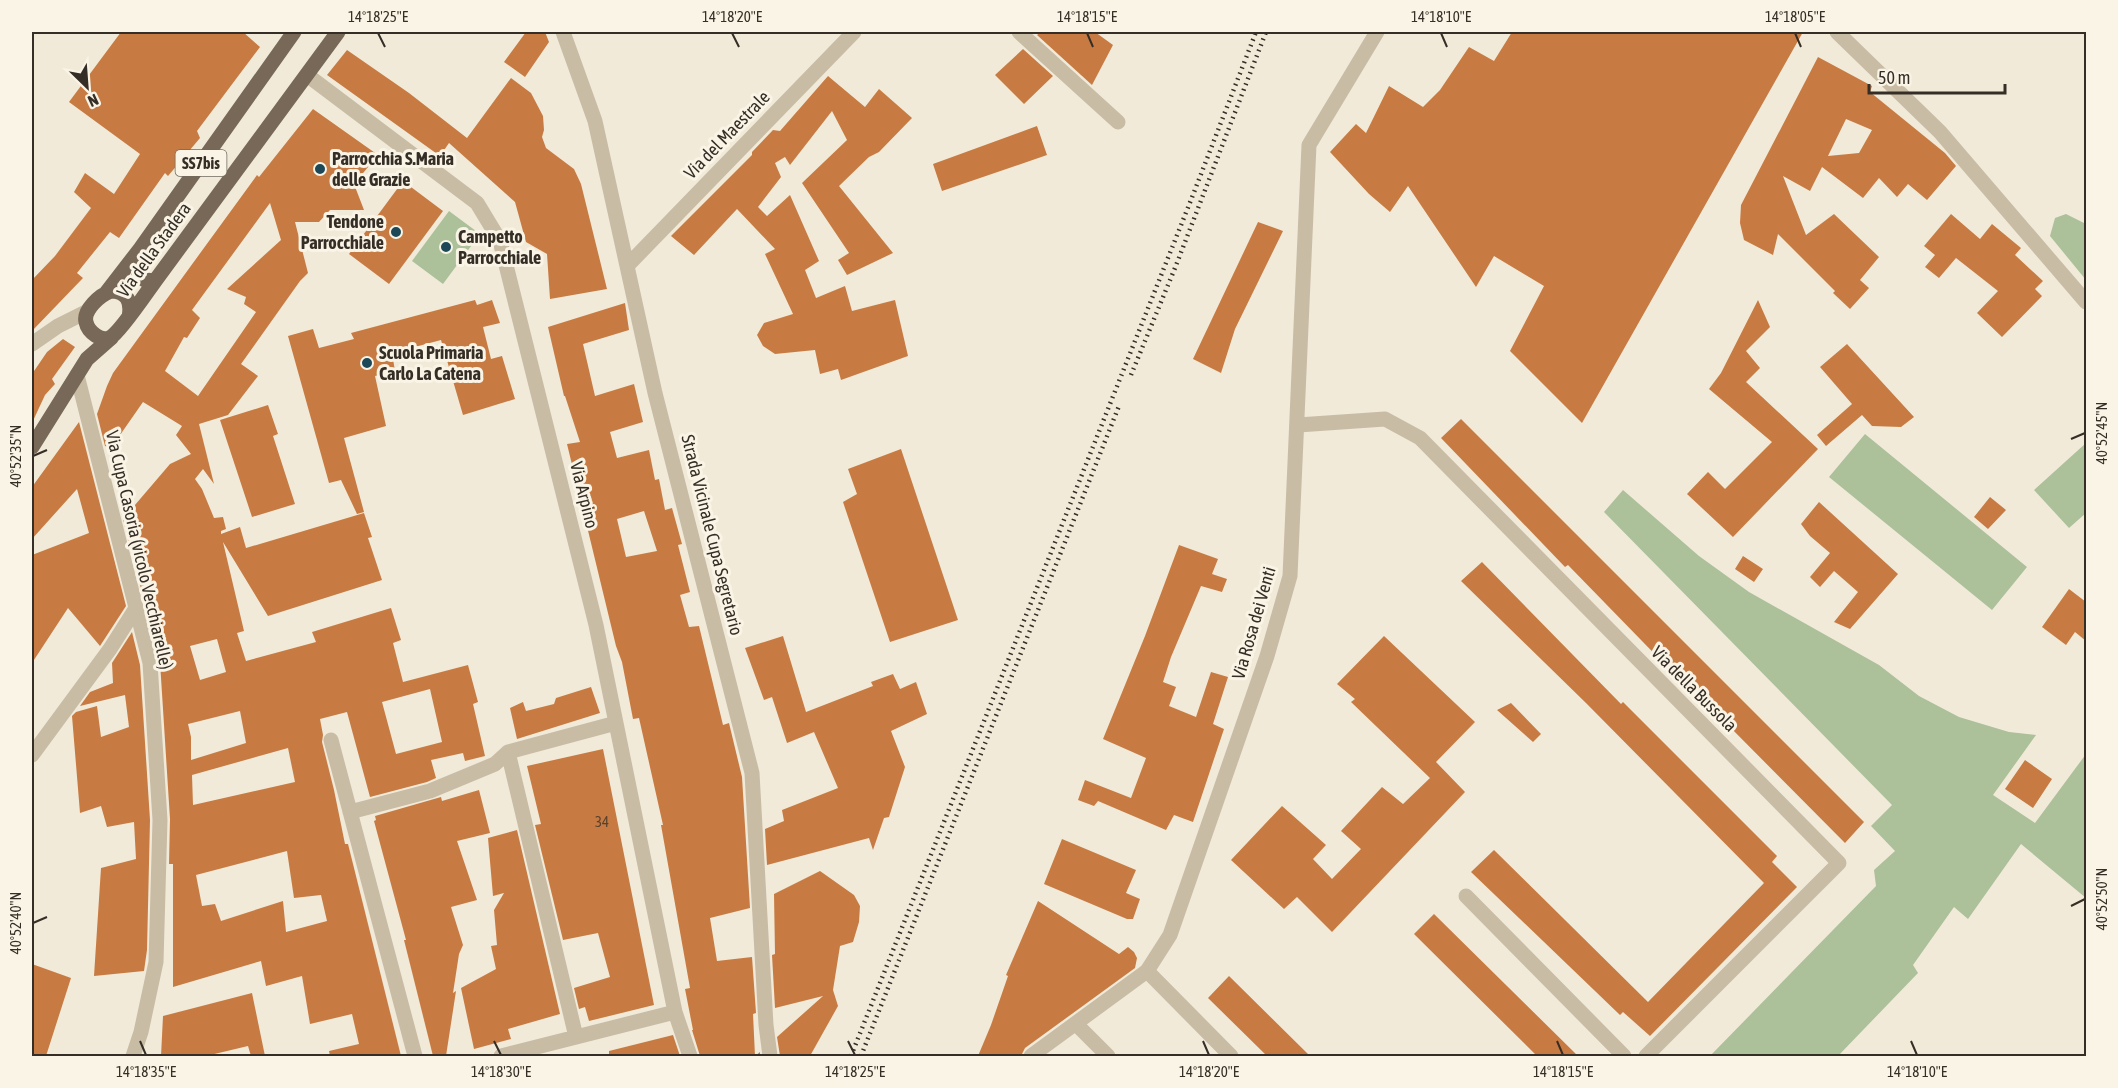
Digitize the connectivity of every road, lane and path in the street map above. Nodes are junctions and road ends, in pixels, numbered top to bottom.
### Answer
1 (294, 32) edge
2 (338, 32) edge
3 (563, 32) edge
4 (854, 32) edge
5 (1019, 32) edge
6 (1377, 32) edge
7 (1837, 32) edge
8 (307, 75) junction
9 (1118, 122) dead end
10 (140, 249) junction
11 (627, 267) junction
12 (155, 281) junction
13 (106, 293) junction
14 (2086, 302) edge
15 (129, 317) junction
16 (88, 322) junction
17 (112, 337) junction
18 (32, 344) edge
19 (87, 358) junction
20 (77, 375) junction
21 (1298, 426) junction
22 (32, 447) edge
23 (136, 608) junction
24 (616, 723) junction
25 (331, 740) dead end
26 (508, 752) junction
27 (32, 754) edge
28 (350, 812) junction
29 (1466, 896) dead end
30 (1147, 971) junction
31 (675, 1012) junction
32 (1076, 1024) junction
33 (576, 1037) junction
34 (134, 1056) edge
35 (415, 1056) edge
36 (501, 1056) edge
37 (690, 1056) edge
38 (770, 1056) edge
39 (1031, 1056) edge
40 (1108, 1056) edge
41 (1231, 1056) edge
42 (1624, 1056) edge
43 (1646, 1056) edge

1 - 10 main road, Via della Stadera / SS7bis
2 - 8 main road, Via della Stadera
3 - 11 street, Strada Vicinale Cupa Segretario
4 - 11 street, Via del Maestrale
5 - 9 street
6 - 21 street, Via Rosa dei Venti
7 - 14 street
8 - 12 main road, Via della Stadera
8 - 24 street, Via Arpino
10 - 12 main road
10 - 13 main road, Via della Stadera / SS7bis
11 - 38 street, Strada Vicinale Cupa Segretario
12 - 15 main road, Via della Stadera
13 - 15 main road
13 - 16 main road
15 - 17 main road
16 - 17 main road
16 - 18 street
16 - 19 main road
17 - 19 main road
19 - 20 main road
20 - 22 main road
20 - 23 street, Via Cupa Casoria (vicolo Vecchiarelle)
21 - 30 street, Via Rosa dei Venti
21 - 43 street, Via della Bussola
23 - 27 street
23 - 34 street, Via Cupa Casoria (vicolo Vecchiarelle)
24 - 26 street
24 - 31 street, Via Arpino
25 - 28 street
26 - 28 street
26 - 33 street
28 - 35 street
29 - 42 street
30 - 32 street, Via Rosa dei Venti
30 - 41 street
31 - 33 street
31 - 37 street, Via Arpino
32 - 39 street, Via Rosa dei Venti
32 - 40 street
33 - 36 street

